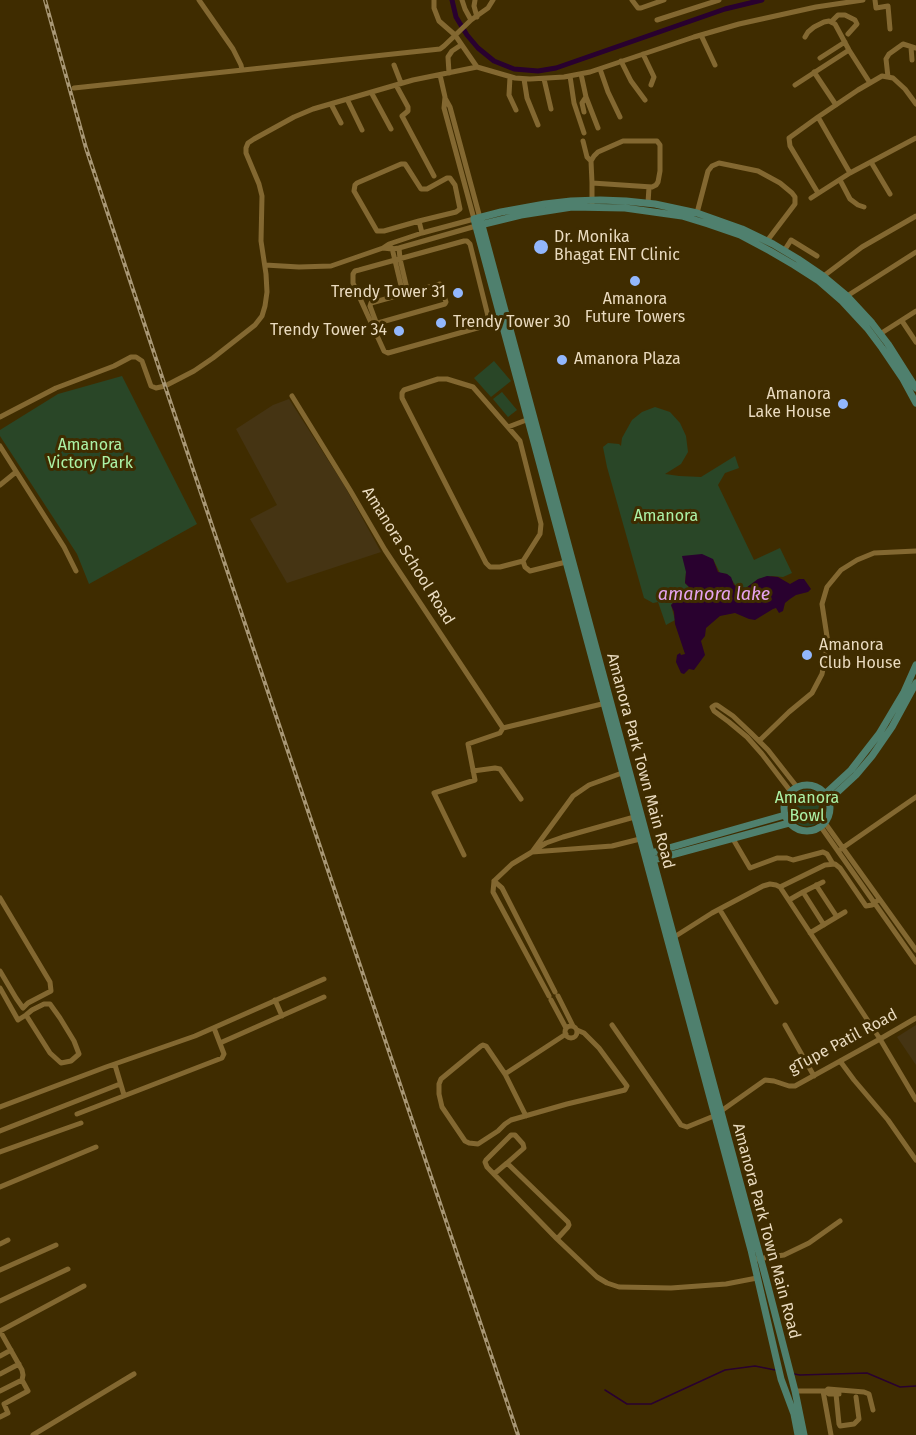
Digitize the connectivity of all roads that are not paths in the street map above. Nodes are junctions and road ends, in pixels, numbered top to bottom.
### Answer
1 (199, 0) edge
2 (434, 0) edge
3 (462, 0) edge
4 (475, 0) edge
5 (493, 0) edge
6 (632, 0) edge
7 (662, 0) edge
8 (719, 0) edge
9 (863, 0) edge
10 (875, 0) edge
11 (474, 18) junction
12 (657, 20) dead end
13 (831, 22) junction
14 (890, 29) dead end
15 (457, 33) junction
16 (848, 34) dead end
17 (701, 35) junction
18 (805, 37) dead end
19 (845, 42) junction
20 (461, 45) junction
21 (914, 47) edge
22 (849, 50) junction
23 (643, 54) junction
24 (820, 58) dead end
25 (912, 60) dead end
26 (621, 61) junction
27 (394, 64) dead end
28 (715, 65) dead end
29 (477, 67) junction
30 (600, 69) junction
31 (242, 70) junction
32 (814, 72) junction
33 (450, 73) junction
34 (581, 74) junction
35 (440, 75) junction
36 (570, 76) junction
37 (888, 76) junction
38 (510, 77) junction
39 (524, 79) junction
40 (544, 79) junction
41 (870, 83) junction
42 (398, 84) junction
43 (795, 85) dead end
44 (651, 86) dead end
45 (74, 88) dead end
46 (371, 92) junction
47 (586, 97) junction
48 (347, 99) junction
49 (645, 100) dead end
50 (331, 104) junction
51 (916, 104) edge
52 (836, 105) junction
53 (551, 109) dead end
54 (516, 110) dead end
55 (584, 112) dead end
56 (620, 117) dead end
57 (818, 117) junction
58 (341, 123) dead end
59 (538, 125) dead end
60 (598, 128) dead end
61 (391, 129) dead end
62 (362, 130) dead end
63 (584, 133) dead end
64 (916, 138) edge
65 (584, 141) dead end
66 (591, 161) junction
67 (871, 162) junction
68 (850, 173) junction
69 (434, 176) dead end
70 (840, 180) junction
71 (592, 183) junction
72 (649, 187) junction
73 (818, 193) junction
74 (890, 194) dead end
75 (812, 198) dead end
76 (592, 203) junction
77 (648, 203) junction
78 (864, 207) dead end
79 (698, 213) junction
80 (916, 216) edge
81 (419, 221) junction
82 (478, 222) junction
83 (422, 233) junction
84 (767, 241) junction
85 (392, 246) junction
86 (399, 248) junction
87 (784, 250) junction
88 (916, 252) edge
89 (817, 256) dead end
90 (397, 260) junction
91 (796, 262) junction
92 (265, 265) junction
93 (821, 279) junction
94 (406, 293) junction
95 (847, 296) junction
96 (916, 311) edge
97 (902, 321) junction
98 (880, 334) junction
99 (916, 342) edge
100 (916, 388) edge
101 (292, 396) dead end
102 (916, 403) edge
103 (0, 417) edge
104 (531, 419) junction
105 (508, 427) junction
106 (0, 446) edge
107 (16, 472) junction
108 (0, 485) edge
109 (916, 551) edge
110 (523, 561) junction
111 (566, 562) junction
112 (76, 571) dead end
113 (916, 665) edge
114 (916, 683) edge
115 (607, 703) junction
116 (503, 728) junction
117 (759, 741) junction
118 (473, 771) junction
119 (622, 773) junction
120 (794, 789) junction
121 (827, 797) junction
122 (916, 798) edge
123 (521, 799) dead end
124 (637, 816) junction
125 (785, 816) junction
126 (789, 823) junction
127 (823, 825) junction
128 (732, 838) junction
129 (640, 839) junction
130 (840, 849) junction
131 (532, 852) junction
132 (464, 855) dead end
133 (652, 856) junction
134 (833, 864) junction
135 (861, 873) junction
136 (855, 877) junction
137 (494, 881) junction
138 (849, 881) junction
139 (823, 882) dead end
140 (816, 885) junction
141 (780, 887) junction
142 (803, 892) junction
143 (0, 898) edge
144 (789, 900) junction
145 (877, 902) junction
146 (720, 910) junction
147 (845, 912) dead end
148 (837, 917) junction
149 (824, 925) junction
150 (810, 933) junction
151 (671, 939) junction
152 (916, 950) edge
153 (916, 962) edge
154 (0, 970) edge
155 (324, 979) dead end
156 (0, 988) edge
157 (557, 995) junction
158 (324, 997) dead end
159 (551, 999) junction
160 (275, 1000) junction
161 (776, 1002) dead end
162 (26, 1015) junction
163 (282, 1016) junction
164 (916, 1018) edge
165 (612, 1025) dead end
166 (785, 1025) dead end
167 (573, 1026) junction
168 (214, 1028) junction
169 (565, 1029) junction
170 (880, 1039) junction
171 (220, 1043) junction
172 (840, 1061) junction
173 (115, 1065) junction
174 (505, 1074) junction
175 (814, 1076) junction
176 (120, 1084) junction
177 (124, 1095) junction
178 (916, 1100) edge
179 (0, 1107) edge
180 (77, 1114) dead end
181 (717, 1114) junction
182 (526, 1116) junction
183 (81, 1123) dead end
184 (0, 1131) edge
185 (96, 1147) dead end
186 (0, 1152) edge
187 (916, 1160) edge
188 (507, 1163) junction
189 (494, 1174) junction
190 (0, 1186) edge
191 (840, 1221) dead end
192 (557, 1239) junction
193 (8, 1240) dead end
194 (0, 1244) edge
195 (56, 1245) dead end
196 (757, 1259) junction
197 (68, 1269) dead end
198 (0, 1270) edge
199 (757, 1280) junction
200 (84, 1287) dead end
201 (0, 1301) edge
202 (0, 1331) edge
203 (11, 1350) junction
204 (0, 1356) edge
205 (19, 1364) junction
206 (0, 1374) edge
207 (134, 1374) dead end
208 (22, 1380) junction
209 (0, 1391) edge
210 (795, 1391) junction
211 (824, 1391) junction
212 (856, 1397) dead end
213 (873, 1410) dead end
214 (0, 1417) edge
215 (33, 1435) edge
216 (798, 1435) edge
217 (804, 1435) edge
218 (831, 1435) edge

1 - 31 street
2 - 15 street
3 - 11 street
4 - 11 street
5 - 11 street
6 - 7 street
8 - 12 street
9 - 17 street
10 - 14 street
11 - 15 street
13 - 16 street
13 - 18 street
13 - 19 street
15 - 20 street
15 - 31 street
17 - 23 street
17 - 28 street
19 - 22 street
19 - 24 street
20 - 29 street
20 - 33 street
21 - 25 street
21 - 37 street
22 - 32 street
22 - 41 street
23 - 26 street
23 - 44 street
26 - 30 street
26 - 49 street
27 - 42 street
29 - 33 street
29 - 38 street
30 - 34 street
30 - 56 street
31 - 45 street
32 - 43 street
32 - 52 street
33 - 35 street
34 - 36 street
34 - 47 street
35 - 42 street
35 - 82 street, Amanora Park Town Main Road
36 - 40 street
36 - 63 street
37 - 41 street
37 - 51 street
38 - 39 street
38 - 54 street
39 - 40 street
39 - 59 street
40 - 53 street
41 - 52 street
42 - 46 street
42 - 69 street
46 - 48 street
46 - 61 street
47 - 55 street
47 - 60 street
48 - 50 street
48 - 62 street
50 - 58 street
50 - 92 street
52 - 57 street
57 - 68 street
57 - 73 street
64 - 67 street
65 - 66 street
66 - 71 street
66 - 72 street
67 - 68 street
67 - 74 street
68 - 70 street
70 - 73 street
70 - 78 street
71 - 72 street
71 - 76 street
72 - 77 street
73 - 75 street
76 - 77 main road
76 - 82 main road
76 - 91 main road
77 - 79 main road
79 - 84 main road
79 - 84 street
80 - 93 street
81 - 81 street
81 - 83 street
82 - 83 street
82 - 86 street
82 - 104 main road, Amanora Park Town Main Road
83 - 85 street
84 - 87 main road
85 - 86 street
85 - 90 street
85 - 92 street
86 - 90 street
87 - 89 street
87 - 91 main road
88 - 95 street
90 - 90 street
90 - 94 street
91 - 93 main road
92 - 103 street
93 - 95 main road
93 - 102 main road
94 - 94 street
95 - 98 main road
96 - 97 street
97 - 98 street
97 - 99 street
98 - 100 main road
101 - 116 street, Amanora School Road
104 - 105 street
104 - 111 main road, Amanora Park Town Main Road
104 - 115 main road, Amanora Park Town Main Road
105 - 110 street
105 - 110 street
106 - 107 street
107 - 108 street
107 - 112 street
109 - 117 street
110 - 111 street
111 - 115 main road, Amanora Park Town Main Road
113 - 121 main road
114 - 121 main road
115 - 116 street
115 - 119 main road, Amanora Park Town Main Road
115 - 124 main road, Amanora Park Town Main Road
116 - 118 street
117 - 120 street
117 - 120 street
118 - 123 street
118 - 132 street
119 - 124 main road, Amanora Park Town Main Road
119 - 131 street
120 - 121 main road
120 - 125 main road
121 - 127 main road
122 - 130 street
124 - 129 main road, Amanora Park Town Main Road
124 - 131 street
124 - 133 main road, Amanora Park Town Main Road
125 - 126 main road
125 - 133 main road
126 - 127 main road
126 - 128 main road
127 - 130 street
128 - 133 main road
128 - 134 street
129 - 131 street
129 - 151 main road, Amanora Park Town Main Road
130 - 135 street
130 - 136 street
131 - 137 street
133 - 151 main road, Amanora Park Town Main Road
134 - 138 street
134 - 141 street
135 - 136 street
135 - 145 street
136 - 138 street
136 - 145 street
137 - 157 street
137 - 159 street
138 - 145 street
139 - 140 street
140 - 142 street
140 - 148 street
141 - 144 street
141 - 146 street
142 - 144 street
142 - 149 street
143 - 154 street
144 - 150 street
145 - 152 street
145 - 153 street
146 - 151 street
146 - 161 street
147 - 148 street
148 - 149 street
149 - 150 street
150 - 170 street
151 - 181 main road, Amanora Park Town Main Road
155 - 160 street
156 - 162 street
157 - 159 street
157 - 167 street
158 - 163 street
159 - 169 street
160 - 163 street
160 - 168 street
162 - 162 street
163 - 171 street
164 - 170 street, gTupe Patil Road
165 - 181 street, gTupe Patil Road
166 - 175 street
167 - 169 street
167 - 169 street
167 - 182 street
168 - 171 street
168 - 173 street
169 - 174 street
170 - 172 street, gTupe Patil Road
170 - 178 street
171 - 177 street
172 - 175 street, gTupe Patil Road
172 - 187 street
173 - 176 street
173 - 179 street
174 - 182 street
174 - 182 street
175 - 181 street, gTupe Patil Road
176 - 177 street
176 - 184 street
177 - 180 street
181 - 196 main road, Amanora Park Town Main Road
183 - 186 street
185 - 190 street
188 - 189 street
188 - 189 street
188 - 192 street
189 - 192 street
191 - 196 street
192 - 199 street
193 - 194 street
195 - 198 street
196 - 199 main road, Amanora Park Town Main Road
196 - 210 main road, Amanora Park Town Main Road
197 - 201 street
199 - 216 main road, Amanora Park Town Main Road
200 - 202 street
202 - 203 street
203 - 204 street
203 - 205 street
205 - 206 street
205 - 208 street
207 - 215 street
208 - 209 street
208 - 214 street
210 - 211 street
210 - 217 main road, Amanora Park Town Main Road
211 - 212 street
211 - 213 street
211 - 218 street

